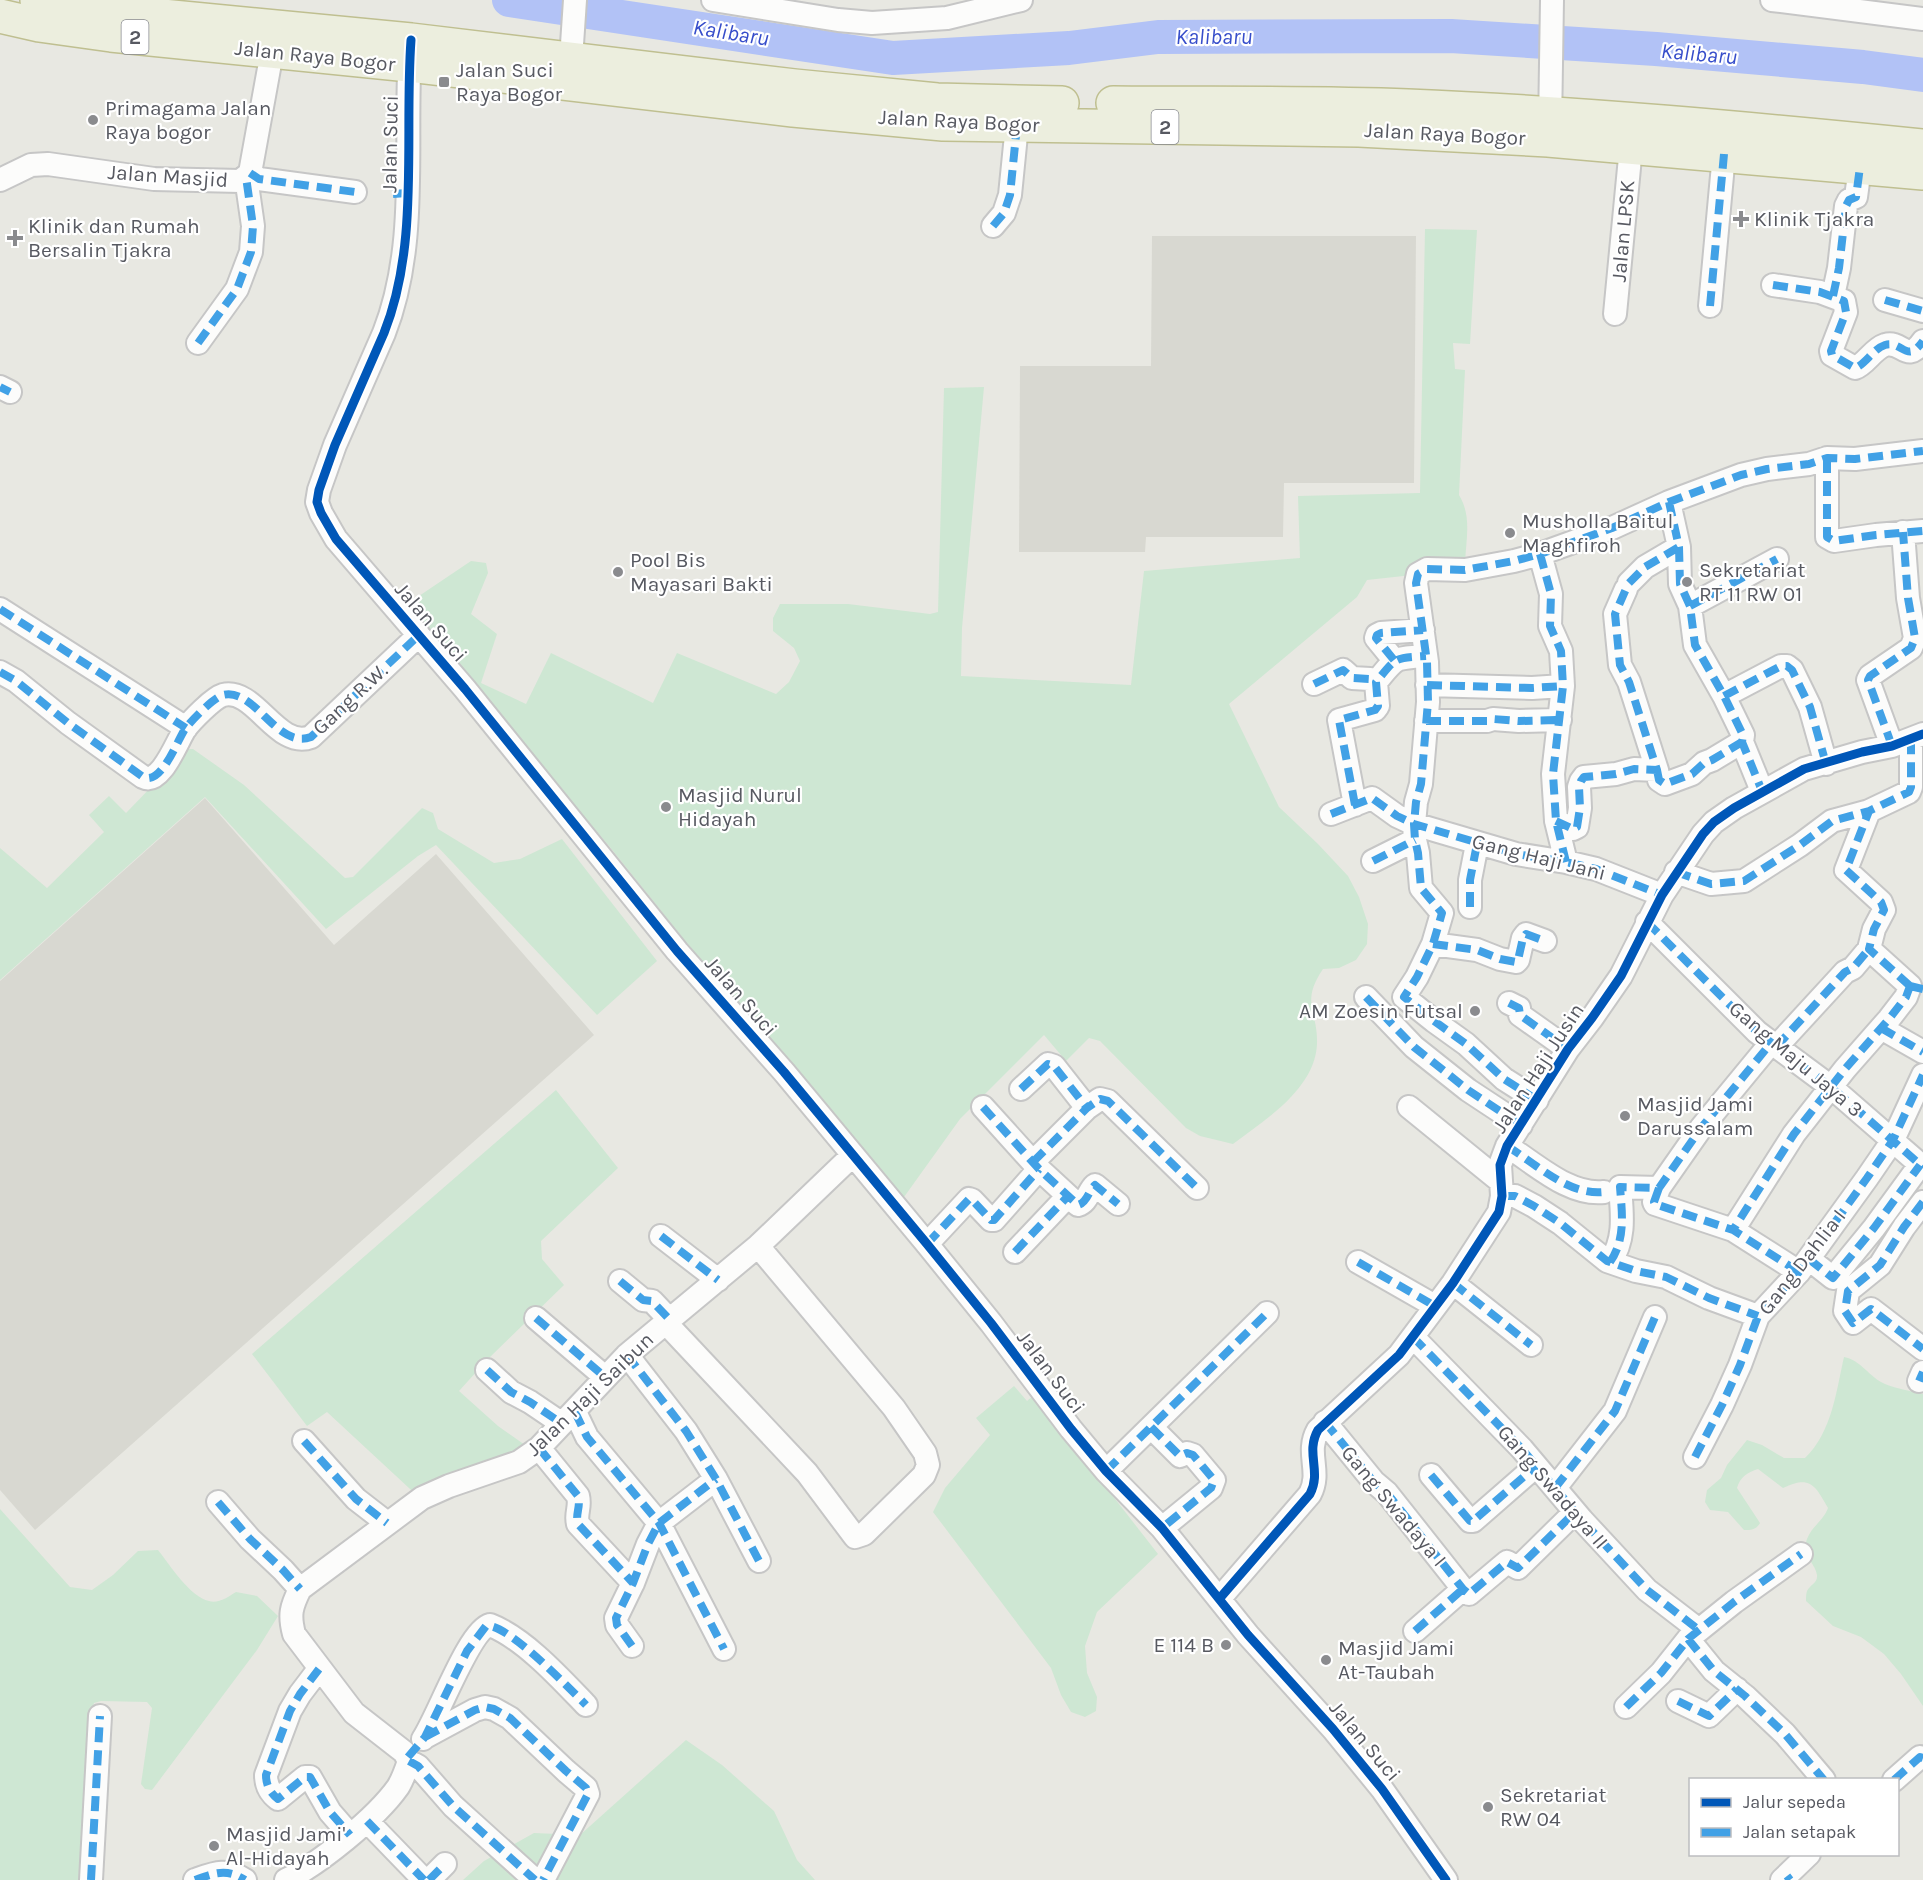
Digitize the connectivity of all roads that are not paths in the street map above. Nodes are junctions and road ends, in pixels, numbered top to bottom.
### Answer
1 (37, 0) edge
2 (713, 0) edge
3 (1021, 0) edge
4 (1551, 0) edge
5 (1772, 0) edge
6 (574, 7) edge
7 (798, 7) edge
8 (0, 16) edge
9 (1923, 19) edge
10 (272, 52) junction
11 (410, 52) junction
12 (571, 59) junction
13 (1017, 125) junction
14 (1550, 127) junction
15 (1923, 146) edge
16 (1631, 147) junction
17 (1724, 154) junction
18 (1860, 167) junction
19 (1923, 173) edge
20 (248, 175) junction
21 (0, 180) edge
22 (355, 192) dead end
23 (993, 226) dead end
24 (1773, 285) dead end
25 (1833, 296) junction
26 (1885, 300) dead end
27 (1710, 306) dead end
28 (1923, 311) edge
29 (1615, 314) dead end
30 (1923, 341) edge
31 (198, 343) dead end
32 (1923, 451) edge
33 (1827, 458) junction
34 (1669, 502) junction
35 (1913, 532) edge
36 (1679, 547) junction
37 (1540, 554) junction
38 (1777, 559) dead end
39 (1686, 601) junction
40 (0, 609) edge
41 (1423, 630) junction
42 (419, 635) junction
43 (1426, 656) junction
44 (1394, 660) junction
45 (0, 672) edge
46 (1376, 682) junction
47 (1314, 684) dead end
48 (1427, 685) junction
49 (1563, 686) junction
50 (1724, 696) junction
51 (1560, 720) junction
52 (1426, 721) junction
53 (186, 728) junction
54 (1908, 740) edge
55 (1742, 742) junction
56 (1826, 764) junction
57 (1657, 770) junction
58 (1762, 791) junction
59 (1364, 802) junction
60 (1869, 811) junction
61 (1331, 814) dead end
62 (1556, 821) junction
63 (1414, 832) junction
64 (1477, 844) junction
65 (1373, 861) dead end
66 (1566, 862) junction
67 (1676, 872) junction
68 (1662, 895) junction
69 (1470, 907) dead end
70 (1647, 922) junction
71 (1545, 941) dead end
72 (1433, 944) junction
73 (1869, 949) junction
74 (1916, 988) edge
75 (1366, 997) dead end
76 (1509, 1003) dead end
77 (1881, 1028) junction
78 (1774, 1045) junction
79 (1568, 1049) junction
80 (1923, 1052) edge
81 (1923, 1075) edge
82 (1830, 1087) junction
83 (1021, 1089) dead end
84 (1537, 1100) junction
85 (983, 1107) dead end
86 (1408, 1107) dead end
87 (1087, 1108) junction
88 (1521, 1125) junction
89 (1893, 1140) junction
90 (1507, 1146) junction
91 (853, 1155) junction
92 (1036, 1165) junction
93 (1921, 1166) edge
94 (1197, 1188) dead end
95 (1501, 1188) junction
96 (1659, 1188) junction
97 (1612, 1189) junction
98 (1068, 1196) junction
99 (1923, 1202) edge
100 (1118, 1204) dead end
101 (1733, 1230) junction
102 (661, 1236) dead end
103 (927, 1244) junction
104 (758, 1246) junction
105 (1015, 1252) dead end
106 (1358, 1262) dead end
107 (1610, 1262) junction
108 (1804, 1265) junction
109 (718, 1280) junction
110 (620, 1281) dead end
111 (1453, 1282) junction
112 (1435, 1306) junction
113 (1267, 1313) dead end
114 (1758, 1316) junction
115 (1655, 1317) dead end
116 (537, 1318) dead end
117 (667, 1321) junction
118 (1413, 1337) junction
119 (1531, 1345) dead end
120 (1923, 1349) edge
121 (627, 1355) junction
122 (487, 1370) dead end
123 (605, 1377) junction
124 (568, 1418) junction
125 (1325, 1422) junction
126 (1151, 1427) junction
127 (304, 1441) dead end
128 (539, 1448) junction
129 (1695, 1457) dead end
130 (1536, 1466) junction
131 (1106, 1471) junction
132 (1431, 1475) dead end
133 (716, 1479) junction
134 (1555, 1488) junction
135 (218, 1502) dead end
136 (1575, 1512) junction
137 (659, 1522) junction
138 (387, 1523) junction
139 (1162, 1528) junction
140 (1801, 1554) dead end
141 (759, 1561) dead end
142 (633, 1583) junction
143 (300, 1589) junction
144 (1463, 1589) junction
145 (1220, 1598) junction
146 (1415, 1630) dead end
147 (1694, 1635) junction
148 (632, 1646) dead end
149 (724, 1649) dead end
150 (320, 1670) junction
151 (1737, 1689) junction
152 (1678, 1701) dead end
153 (586, 1705) dead end
154 (1626, 1707) dead end
155 (100, 1716) dead end
156 (425, 1737) junction
157 (1923, 1758) edge
158 (409, 1759) junction
159 (1823, 1778) edge
160 (1895, 1778) edge
161 (358, 1828) junction
162 (1807, 1856) edge
163 (445, 1864) dead end
164 (1786, 1879) edge
165 (91, 1880) edge
166 (195, 1880) edge
167 (244, 1880) edge
168 (286, 1880) edge
169 (427, 1880) edge
170 (535, 1880) edge
171 (543, 1880) edge
172 (1446, 1880) edge

1 - 11 highway, Jalan Raya Bogor / 2
2 - 7 street
3 - 7 street
4 - 14 street
5 - 9 street
6 - 12 street
8 - 10 highway, Jalan Raya Bogor / 2
10 - 11 highway, Jalan Raya Bogor / 2
10 - 20 street, Jalan Masjid
11 - 12 highway, Jalan Raya Bogor / 2
11 - 13 highway, Jalan Raya Bogor / 2
11 - 42 street, Jalan Suci
12 - 14 highway, Jalan Raya Bogor / 2
13 - 14 highway, Jalan Raya Bogor / 2
13 - 23 street
14 - 15 highway, Jalan Raya Bogor / 2
14 - 16 highway, Jalan Raya Bogor / 2
16 - 17 highway, Jalan Raya Bogor / 2
16 - 29 street, Jalan LPSK
17 - 18 highway, Jalan Raya Bogor / 2
17 - 27 street
18 - 19 highway, Jalan Raya Bogor / 2
18 - 25 street
20 - 21 street, Jalan Masjid
20 - 22 street
20 - 31 street
24 - 25 street
25 - 30 street
26 - 28 street
32 - 33 street
33 - 34 street
33 - 35 street
34 - 36 street
34 - 37 street
35 - 54 street
36 - 39 street
36 - 57 street
37 - 41 street
37 - 49 street
38 - 39 street
39 - 50 street
40 - 53 street
41 - 43 street
41 - 44 street
42 - 53 street, Gang R.W.
42 - 91 street, Jalan Suci
43 - 44 street
43 - 48 street
44 - 46 street
45 - 53 street, Gang R.W.
46 - 47 street
46 - 59 street
48 - 49 street
48 - 52 street
49 - 51 street
50 - 55 street
50 - 56 street
51 - 52 street
51 - 62 street
52 - 63 street
54 - 56 street, Jalan Haji Jusin
54 - 60 street
55 - 57 street
55 - 58 street
56 - 58 street, Jalan Haji Jusin
57 - 62 street
58 - 67 street, Jalan Haji Jusin
59 - 61 street
59 - 63 street, Gang Haji Jani
60 - 67 street
60 - 73 street
62 - 66 street
63 - 64 street, Gang Haji Jani
63 - 65 street
63 - 72 street
64 - 66 street, Gang Haji Jani
64 - 69 street
66 - 68 street, Gang Haji Jani
67 - 68 street, Jalan Haji Jusin
68 - 70 street, Jalan Haji Jusin
70 - 78 street, Gang Maju Jaya 3
70 - 79 street, Jalan Haji Jusin
71 - 72 street
72 - 84 street
73 - 74 street
73 - 78 street
74 - 77 street
75 - 88 street
76 - 79 street
77 - 80 street
77 - 82 street
78 - 82 street, Gang Maju Jaya 3
78 - 96 street
79 - 84 street, Jalan Haji Jusin
81 - 89 street, Gang Dahlia I
82 - 89 street, Gang Maju Jaya 3
82 - 101 street
83 - 87 street
84 - 88 street, Jalan Haji Jusin
85 - 92 street
86 - 95 street
87 - 92 street
87 - 94 street
88 - 90 street, Jalan Haji Jusin
89 - 93 street, Gang Maju Jaya 3
89 - 108 street, Gang Dahlia I
90 - 95 street, Jalan Haji Jusin
90 - 97 street
91 - 103 street, Jalan Suci
91 - 104 street, Jalan Haji Saibun
92 - 98 street
92 - 103 street
93 - 108 street
95 - 107 street
95 - 111 street, Jalan Haji Jusin
96 - 97 street
96 - 101 street
97 - 107 street
98 - 100 street
98 - 105 street
99 - 120 street
101 - 108 street
102 - 109 street
103 - 131 street, Jalan Suci
104 - 109 street, Jalan Haji Saibun
104 - 117 street
106 - 112 street
107 - 114 street
108 - 114 street, Gang Dahlia I
109 - 117 street, Jalan Haji Saibun
110 - 117 street
111 - 112 street, Jalan Haji Jusin
111 - 119 street
112 - 118 street, Jalan Haji Jusin
113 - 126 street
114 - 129 street, Gang Dahlia I
115 - 134 street
116 - 123 street
117 - 121 street, Jalan Haji Saibun
118 - 125 street, Jalan Haji Jusin
118 - 130 street, Gang Swadaya II
121 - 123 street, Jalan Haji Saibun
121 - 133 street
122 - 124 street
123 - 124 street, Jalan Haji Saibun
124 - 128 street, Jalan Haji Saibun
124 - 137 street
125 - 144 street, Gang Swadaya I
125 - 145 street, Jalan Haji Jusin
126 - 131 street
126 - 139 street
127 - 138 street
128 - 138 street, Jalan Haji Saibun
128 - 142 street
130 - 132 street
130 - 134 street, Gang Swadaya II
131 - 139 street, Jalan Suci
133 - 137 street
133 - 141 street
134 - 136 street, Gang Swadaya II
135 - 143 street
136 - 144 street
136 - 147 street, Gang Swadaya II
137 - 142 street
137 - 149 street
138 - 143 street, Jalan Haji Saibun
139 - 145 street, Jalan Suci
140 - 147 street
142 - 148 street
143 - 150 street
144 - 146 street
145 - 172 street, Jalan Suci
147 - 151 street, Gang Swadaya II
147 - 154 street
150 - 158 street
150 - 161 street
151 - 152 street
151 - 159 street, Gang Swadaya II
153 - 156 street
155 - 165 street
156 - 158 street
156 - 171 street
157 - 160 street
158 - 161 street
158 - 170 street
161 - 168 street
161 - 169 street
162 - 164 street
163 - 169 street
166 - 167 street

